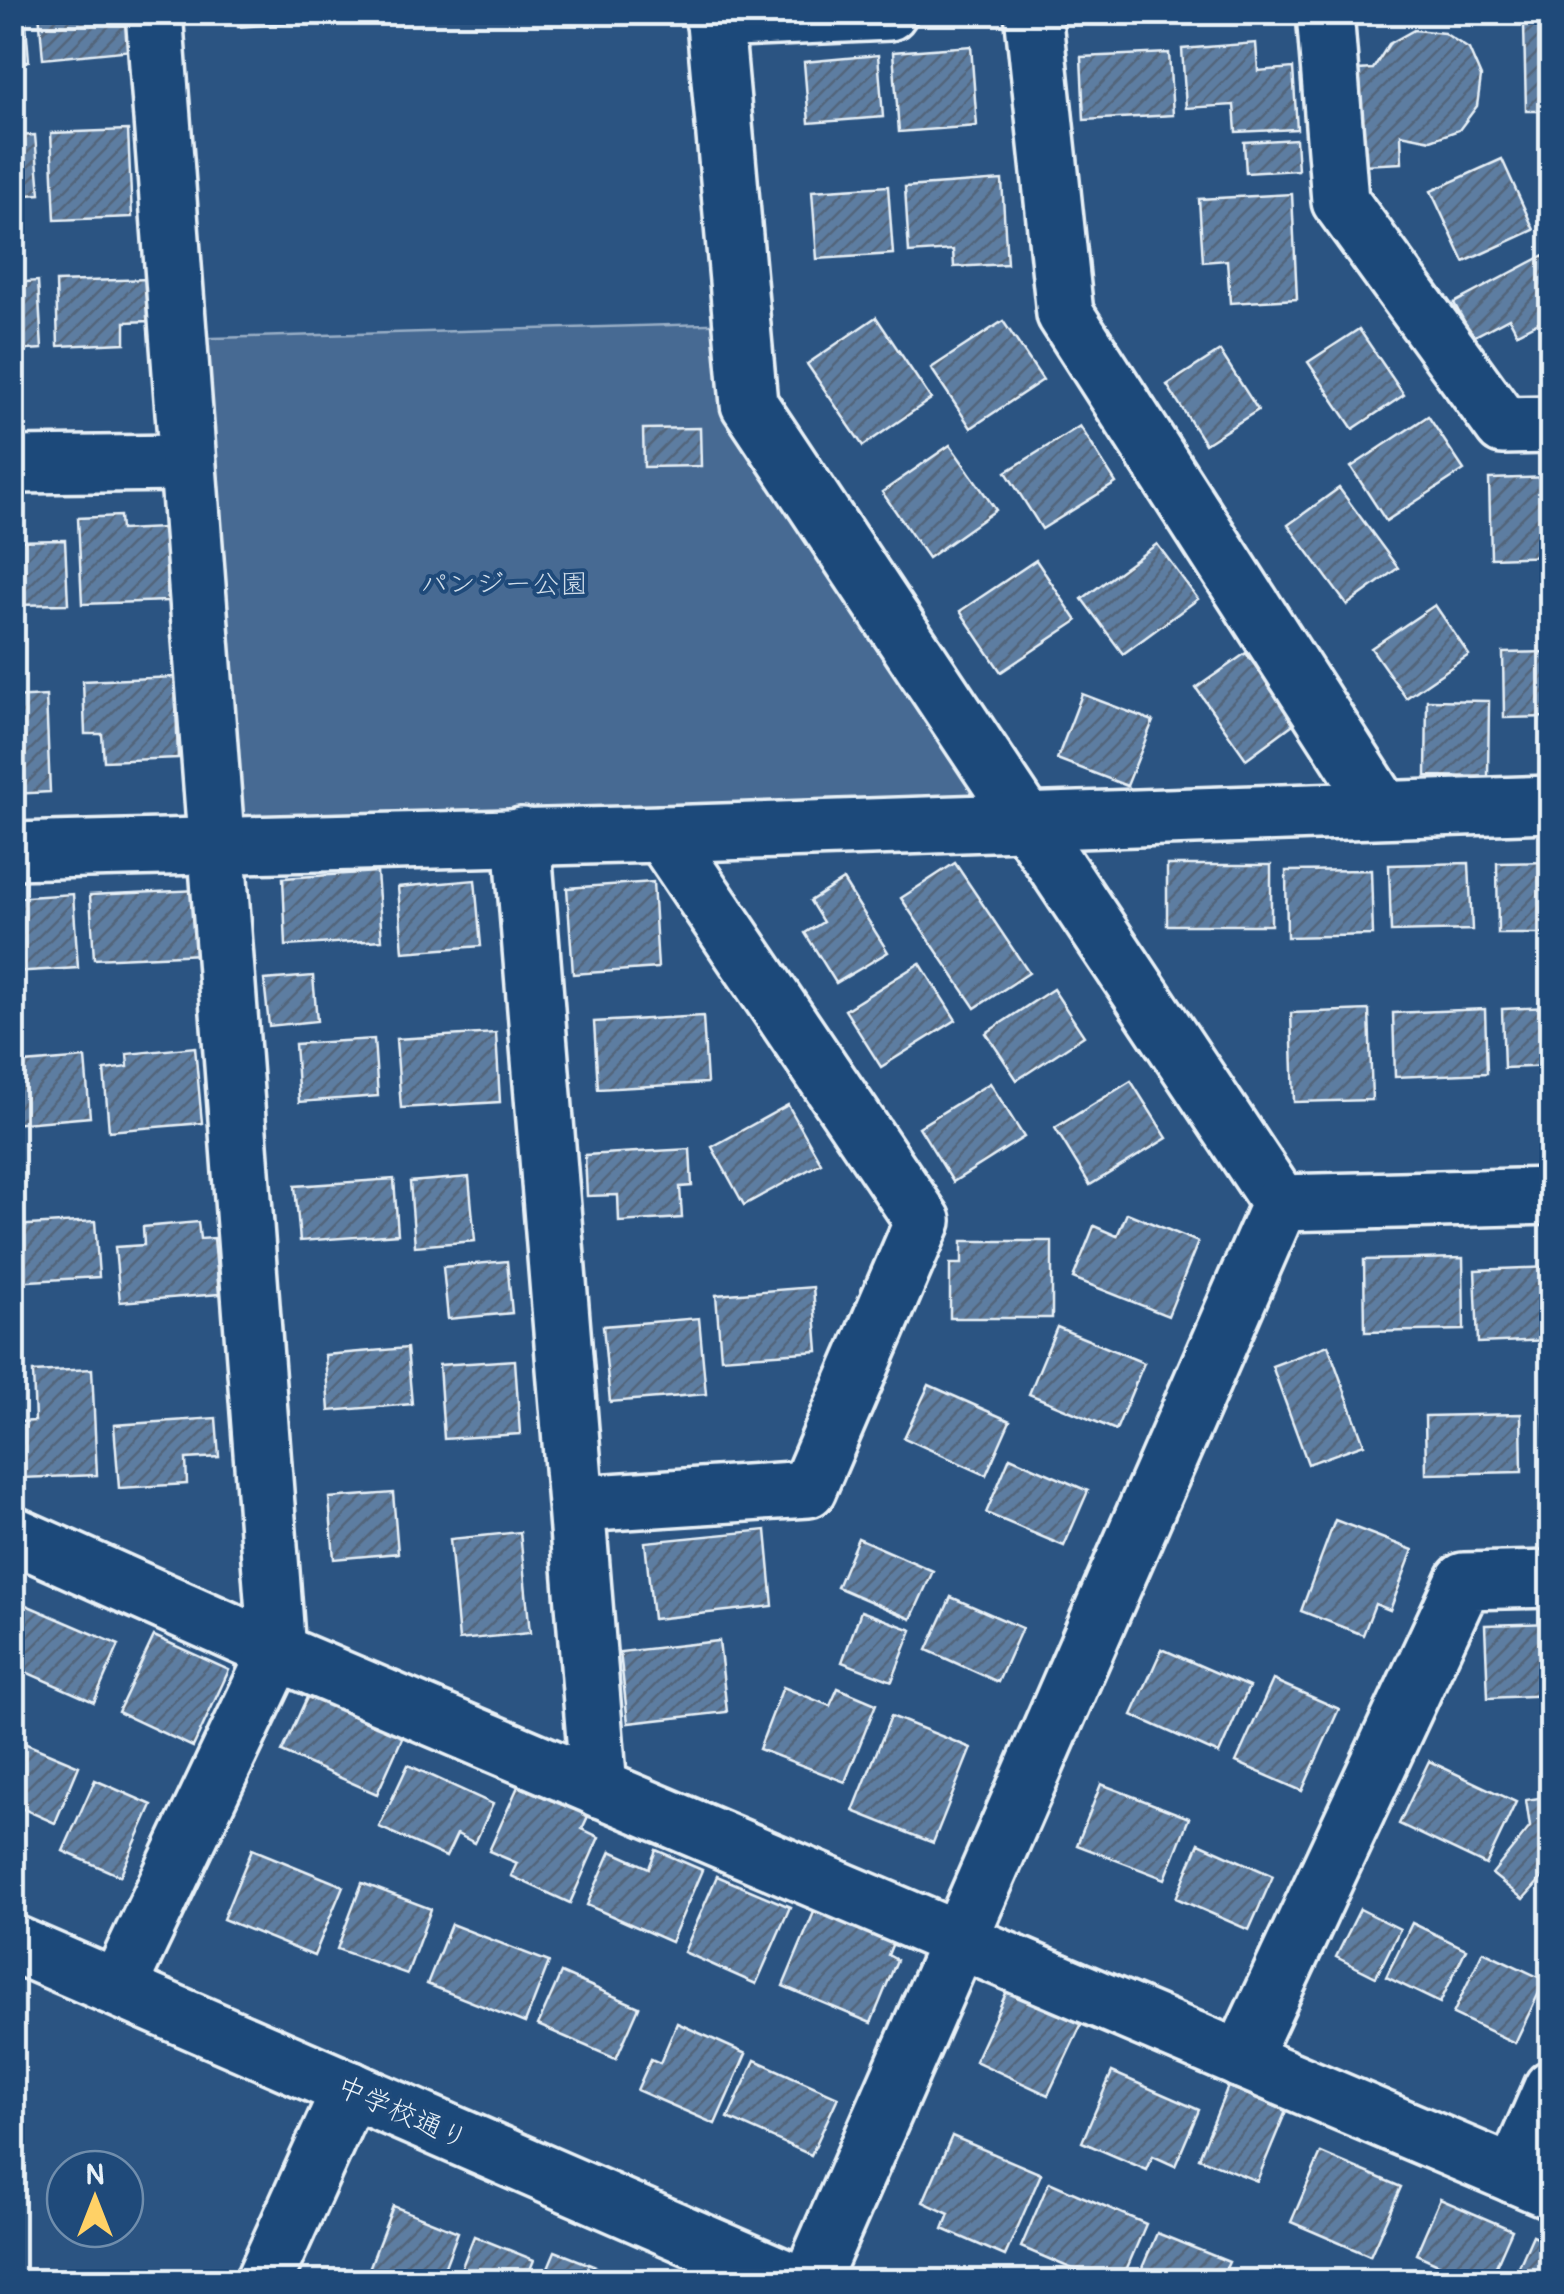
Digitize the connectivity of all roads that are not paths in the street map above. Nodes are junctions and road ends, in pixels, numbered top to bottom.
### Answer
1 (154, 12) edge
2 (889, 12) edge
3 (1032, 12) edge
4 (1325, 12) edge
5 (714, 16) edge
6 (1552, 425) edge
7 (187, 463) junction
8 (12, 465) edge
9 (1552, 804) edge
10 (1383, 808) junction
11 (1026, 823) junction
12 (662, 834) junction
13 (522, 836) junction
14 (218, 846) junction
15 (12, 851) edge
16 (1552, 1196) edge
17 (1280, 1203) junction
18 (578, 1504) junction
19 (12, 1534) edge
20 (1552, 1579) edge
21 (277, 1652) junction
22 (600, 1789) junction
23 (957, 1940) junction
24 (12, 1943) edge
25 (118, 1987) junction
26 (1240, 2060) junction
27 (1552, 2088) edge
28 (350, 2089) junction
29 (1533, 2183) edge
30 (263, 2282) edge
31 (794, 2282) edge
32 (810, 2282) edge

1 - 7 street
2 - 5 street
3 - 10 street
4 - 6 street
5 - 11 street
7 - 8 street
7 - 14 street
9 - 10 street
10 - 11 street
11 - 12 street
11 - 17 street
12 - 13 street
12 - 18 street
13 - 14 street
13 - 18 street
14 - 15 street
14 - 21 street
16 - 17 street
17 - 23 street
18 - 22 street
19 - 21 street
20 - 26 street
21 - 22 street
21 - 25 street
22 - 23 street
23 - 26 street
23 - 32 street
24 - 25 street, 中学校通り
25 - 28 street, 中学校通り
26 - 29 street
27 - 29 street
28 - 30 street
28 - 31 street, 中学校通り

